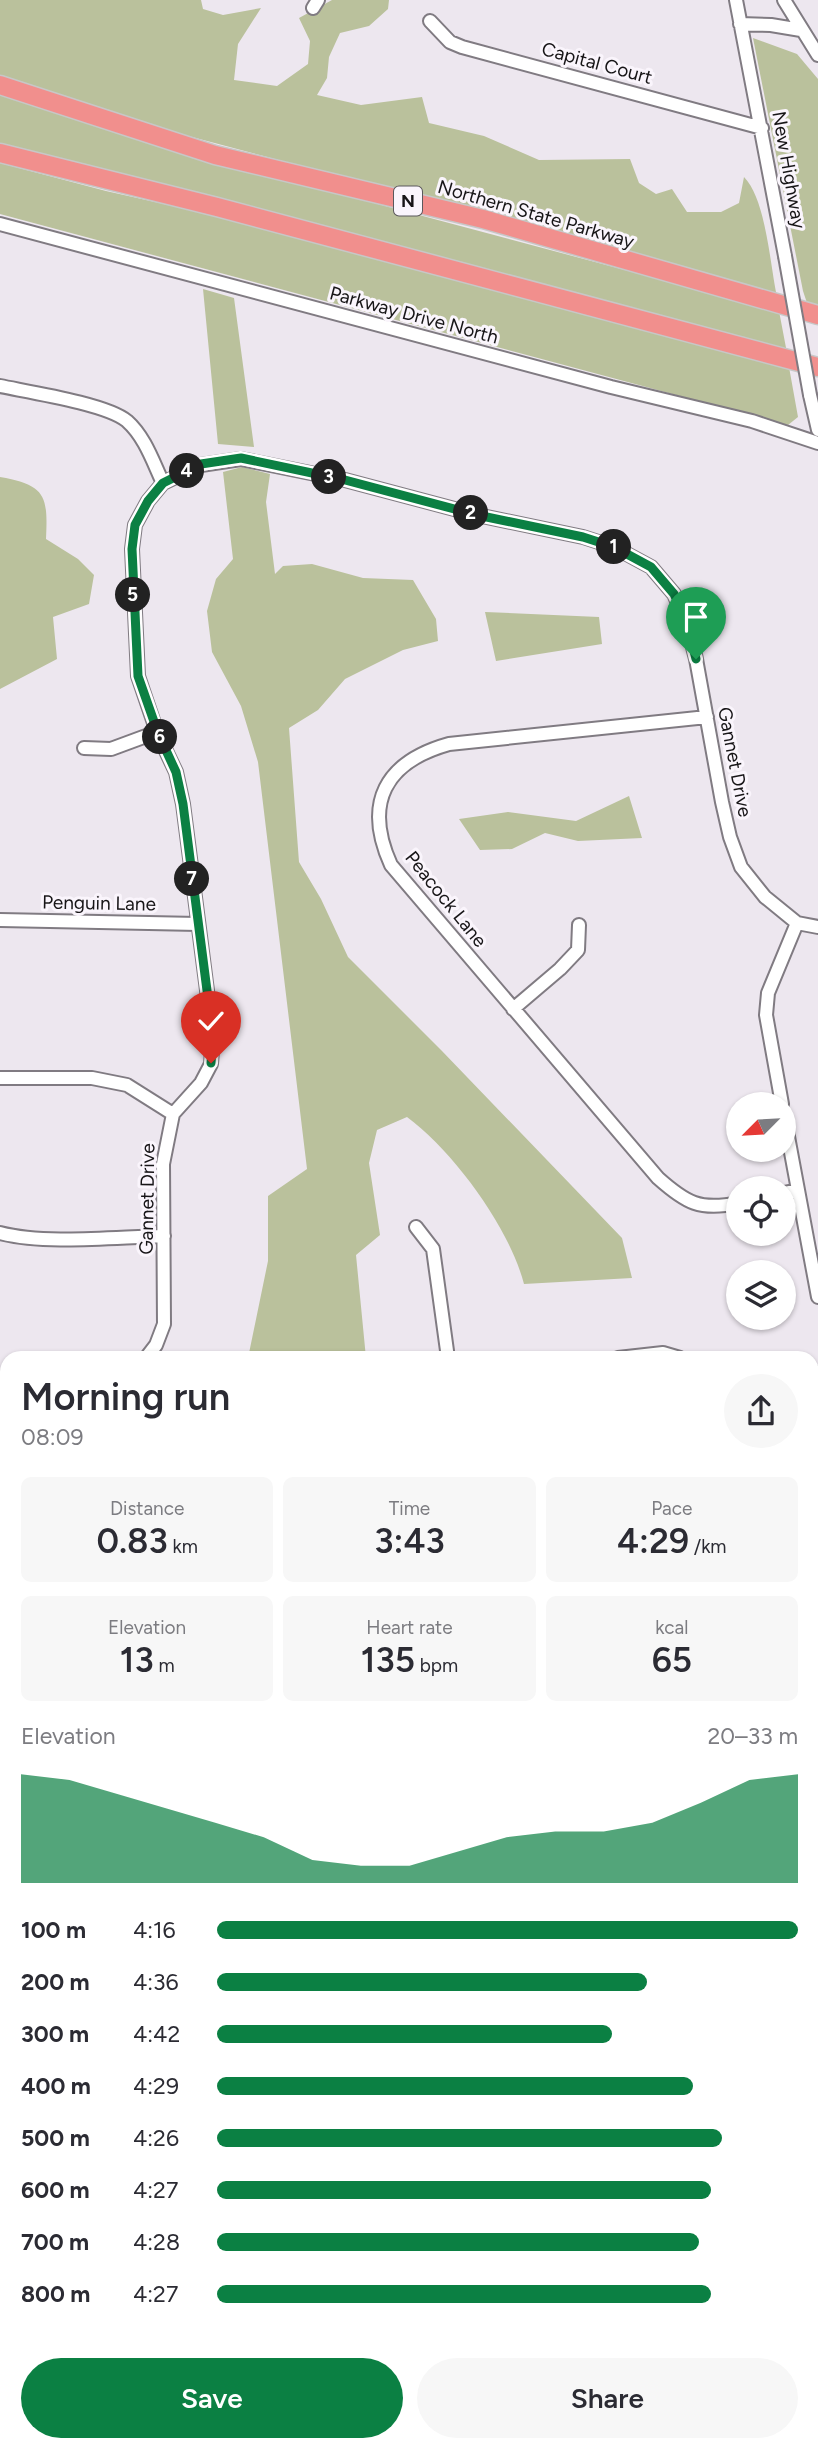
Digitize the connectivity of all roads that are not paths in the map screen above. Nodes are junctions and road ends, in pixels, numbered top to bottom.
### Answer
1 (736, 0) edge
2 (784, 0) edge
3 (430, 20) dead end
4 (740, 24) junction
5 (801, 30) junction
6 (818, 55) edge
7 (0, 85) edge
8 (762, 128) junction
9 (0, 153) edge
10 (0, 224) edge
11 (818, 314) edge
12 (818, 367) edge
13 (0, 386) edge
14 (818, 430) edge
15 (818, 443) edge
16 (163, 483) junction
17 (707, 717) junction
18 (158, 733) junction
19 (84, 748) dead end
20 (0, 920) edge
21 (797, 923) junction
22 (198, 924) junction
23 (579, 925) dead end
24 (818, 927) edge
25 (513, 1009) junction
26 (0, 1078) edge
27 (780, 1092) edge
28 (173, 1114) junction
29 (793, 1162) edge
30 (798, 1190) joint
31 (726, 1206) edge
32 (416, 1227) dead end
33 (0, 1233) edge
34 (164, 1236) junction
35 (818, 1297) edge
36 (151, 1351) edge
37 (447, 1351) edge

1 - 4 street, New Highway
2 - 5 street
3 - 8 street, Capital Court
4 - 5 street
4 - 8 street, New Highway
5 - 6 street
7 - 11 highway, Northern State Parkway / N
8 - 14 street, New Highway, bridge
9 - 12 highway
10 - 15 street, Parkway Drive North
13 - 16 street
16 - 17 street, Gannet Drive
16 - 18 street, Gannet Drive
17 - 21 street, Gannet Drive
17 - 25 street, Peacock Lane
18 - 19 street
18 - 22 street, Gannet Drive
20 - 22 street, Penguin Lane
21 - 24 street, Gannet Drive
21 - 27 street
22 - 28 street, Gannet Drive
23 - 25 street
25 - 31 street, Peacock Lane
26 - 28 street
28 - 34 street, Gannet Drive
29 - 30 street
30 - 35 street
32 - 37 street
33 - 34 street
34 - 36 street, Gannet Drive

